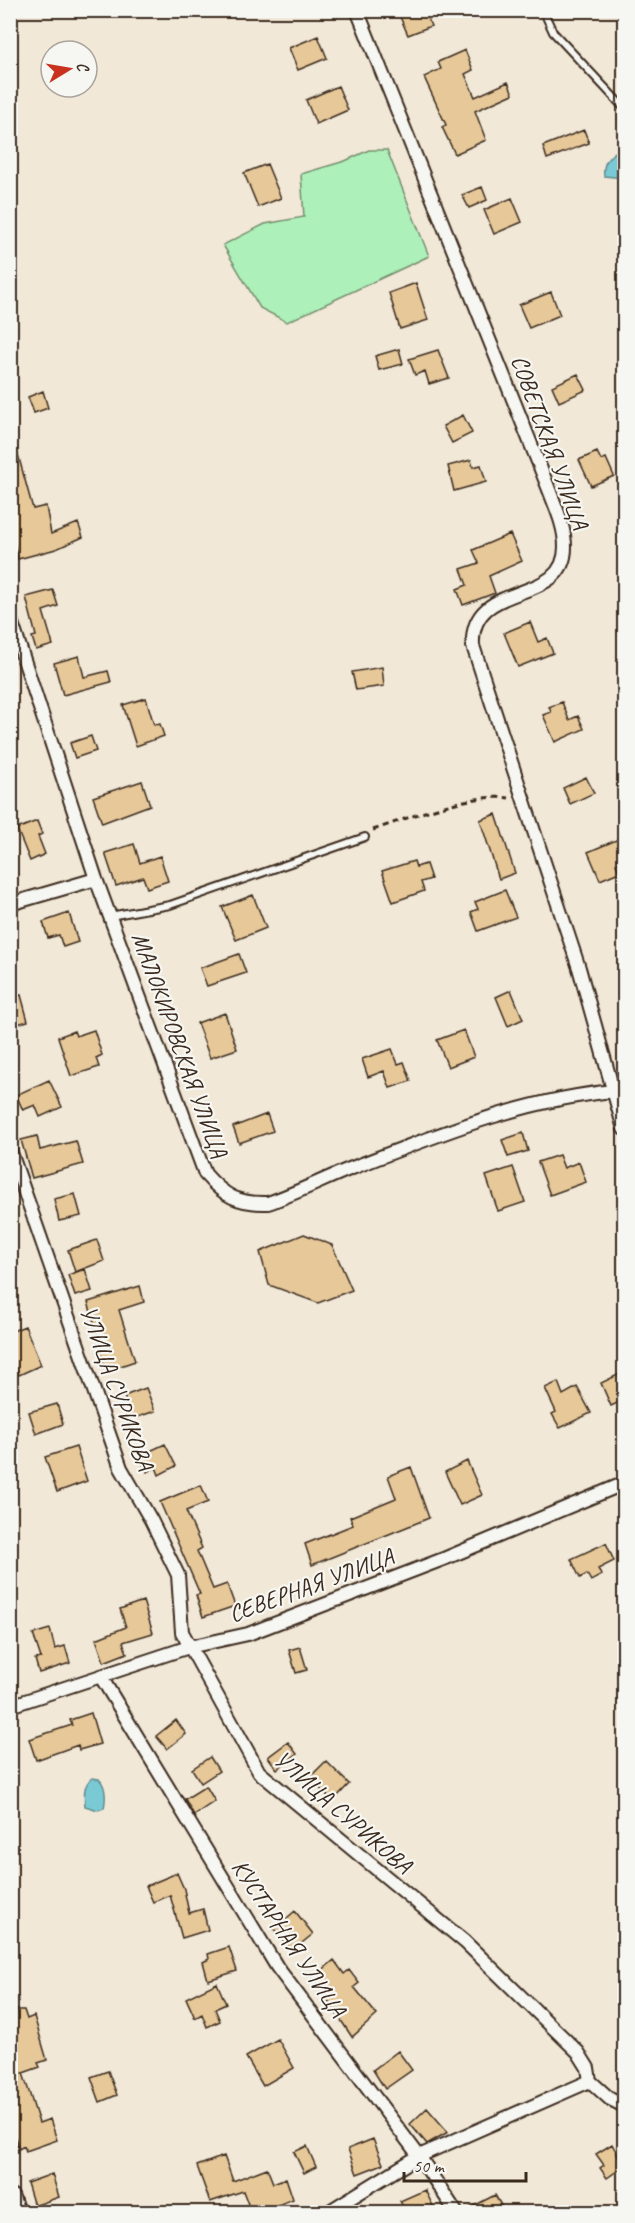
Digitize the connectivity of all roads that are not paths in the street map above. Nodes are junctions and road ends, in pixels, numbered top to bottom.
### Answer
1 (357, 10) edge
2 (543, 10) edge
3 (624, 108) edge
4 (10, 617) edge
5 (365, 837) road end
6 (96, 879) junction
7 (10, 904) edge
8 (110, 916) junction
9 (615, 1092) junction
10 (624, 1129) edge
11 (10, 1150) edge
12 (622, 1488) edge
13 (189, 1647) junction
14 (101, 1677) junction
15 (10, 1706) edge
16 (590, 2081) junction
17 (624, 2106) edge
18 (419, 2156) junction
19 (10, 2198) edge
20 (15, 2212) edge
21 (328, 2212) edge
22 (456, 2212) edge

1 - 9 street, СОВЕТСКАЯ УЛИЦА
2 - 3 lane
4 - 6 street, МАЛОКИРОВСКАЯ УЛИЦА
5 - 8 lane
6 - 7 street
6 - 8 street, МАЛОКИРОВСКАЯ УЛИЦА
8 - 9 street, МАЛОКИРОВСКАЯ УЛИЦА
9 - 10 street, СОВЕТСКАЯ УЛИЦА
11 - 13 street, УЛИЦА СУРИКОВА
12 - 13 street, СЕВЕРНАЯ УЛИЦА
13 - 14 street, СЕВЕРНАЯ УЛИЦА
13 - 16 street, УЛИЦА СУРИКОВА
14 - 15 street, СЕВЕРНАЯ УЛИЦА
14 - 18 street, КУСТАРНАЯ УЛИЦА
16 - 17 street
16 - 18 street
18 - 21 street
18 - 22 street, КУСТАРНАЯ УЛИЦА
19 - 20 street

